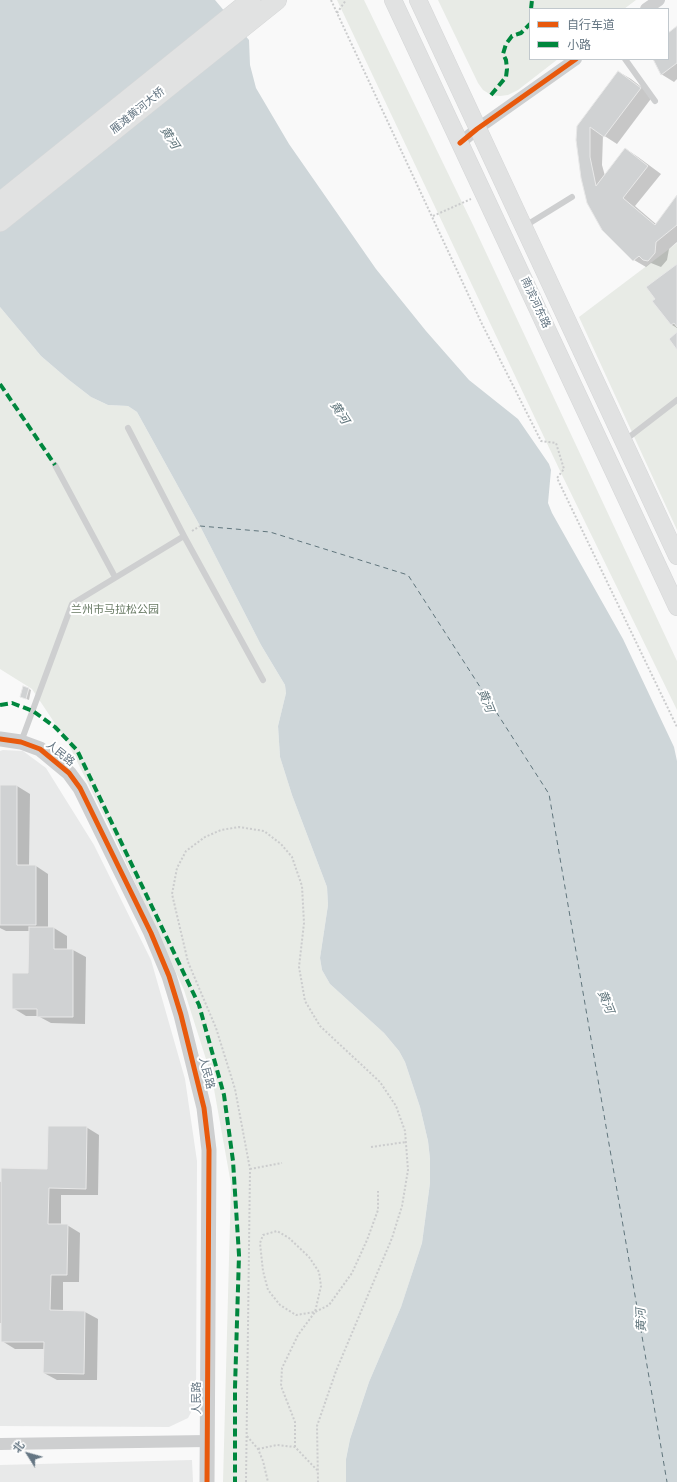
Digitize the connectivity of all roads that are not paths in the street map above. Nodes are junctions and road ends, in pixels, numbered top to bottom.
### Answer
1 (393, 0) edge
2 (418, 0) edge
3 (659, 0) edge
4 (270, 2) edge
5 (647, 8) edge
6 (575, 60) edge
7 (626, 60) edge
8 (655, 101) dead end
9 (477, 129) junction
10 (460, 143) junction
11 (572, 197) dead end
12 (0, 202) edge
13 (0, 222) edge
14 (523, 227) junction
15 (677, 400) edge
16 (128, 428) dead end
17 (623, 442) junction
18 (55, 465) dead end
19 (184, 536) junction
20 (677, 556) edge
21 (115, 577) junction
22 (677, 607) edge
23 (263, 680) dead end
24 (0, 739) edge
25 (21, 742) junction
26 (207, 1441) junction
27 (0, 1444) edge
28 (208, 1482) edge

1 - 10 main road, 南滨河东路
2 - 9 main road, 南滨河东路
3 - 5 street
4 - 12 main road, 雁滩黄河大桥
4 - 13 main road, 雁滩黄河大桥
6 - 9 street
7 - 8 lane
9 - 10 street
9 - 14 main road, 南滨河东路
10 - 22 main road, 南滨河东路
11 - 14 lane
14 - 17 main road, 南滨河东路
15 - 17 lane
16 - 19 lane
17 - 20 main road, 南滨河东路
18 - 21 lane
19 - 21 lane
19 - 23 lane
21 - 25 lane
24 - 25 street, 人民路
25 - 26 street, 人民路
26 - 27 street
26 - 28 street, 人民路

